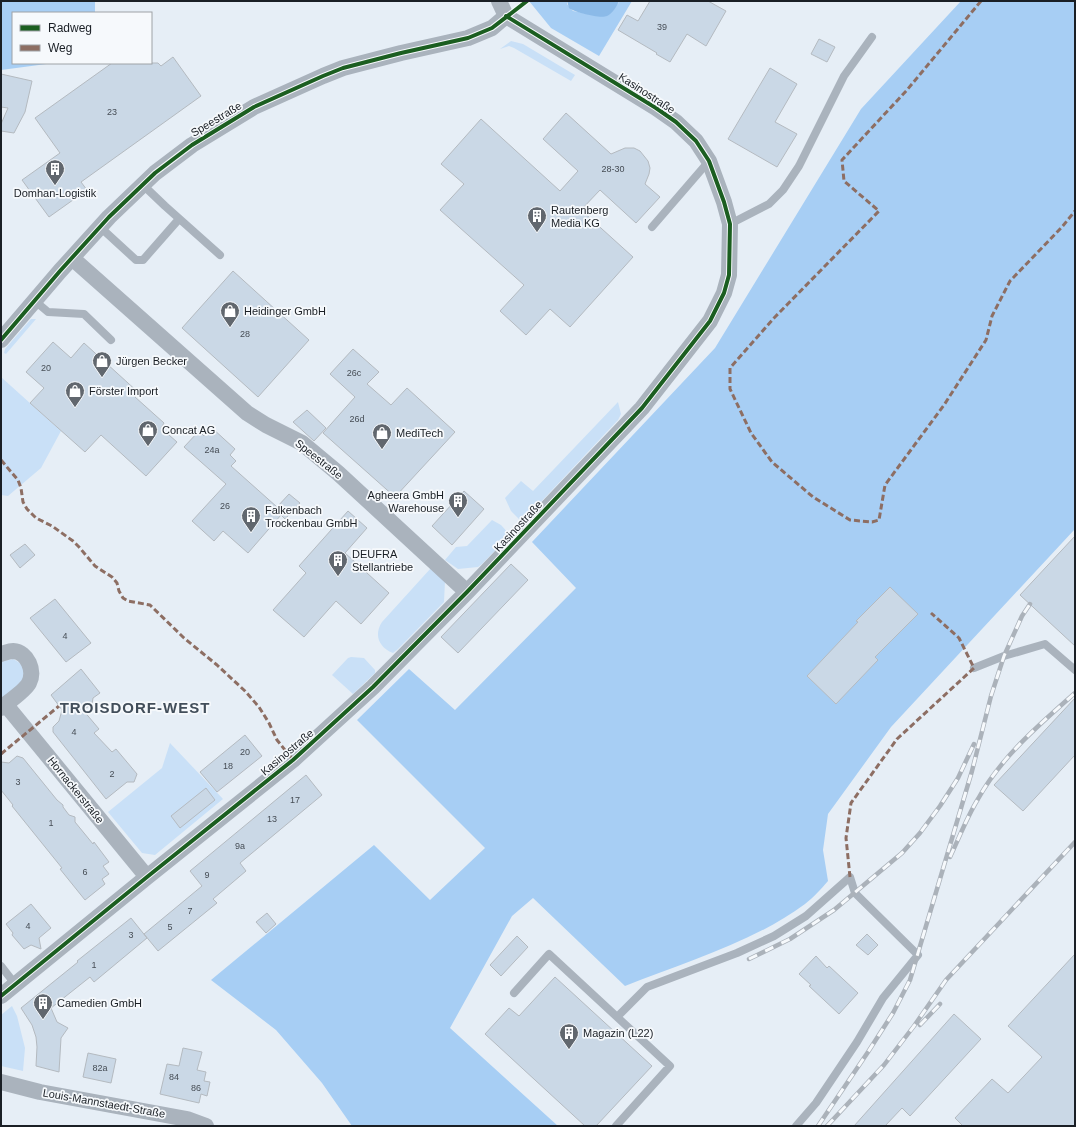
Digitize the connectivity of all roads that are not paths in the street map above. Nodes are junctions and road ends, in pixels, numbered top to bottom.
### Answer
1 (499, 1) edge
2 (506, 16) junction
3 (872, 37) dead end
4 (709, 161) junction
5 (143, 185) junction
6 (180, 219) junction
7 (730, 224) junction
8 (100, 227) junction
9 (652, 227) dead end
10 (220, 255) dead end
11 (72, 258) junction
12 (35, 301) junction
13 (1, 340) edge
14 (112, 340) dead end
15 (468, 592) junction
16 (1, 654) edge
17 (974, 668) dead end
18 (1075, 670) edge
19 (3, 706) edge
20 (147, 877) junction
21 (1, 966) edge
22 (15, 984) junction
23 (514, 993) dead end
24 (1, 996) edge
25 (617, 1017) junction
26 (1, 1082) edge
27 (206, 1126) edge
28 (616, 1126) edge
29 (796, 1126) edge

1 - 2 street
2 - 4 street, Kasinostraße
2 - 5 street, Speestraße
3 - 7 lane
4 - 7 street, Kasinostraße
4 - 9 lane
5 - 6 lane
5 - 8 street, Speestraße
6 - 8 lane
6 - 10 lane
7 - 15 street, Kasinostraße
8 - 11 street, Speestraße
11 - 12 street, Speestraße
11 - 15 street, Speestraße
12 - 13 street, Speestraße
12 - 14 lane
15 - 20 street, Kasinostraße
16 - 19 street
17 - 18 lane
19 - 20 street, Hornackerstraße
20 - 22 street, Kasinostraße
21 - 22 lane
22 - 24 street, Kasinostraße
23 - 25 lane
25 - 28 lane
25 - 29 lane
26 - 27 street, Louis-Mannstaedt-Straße

